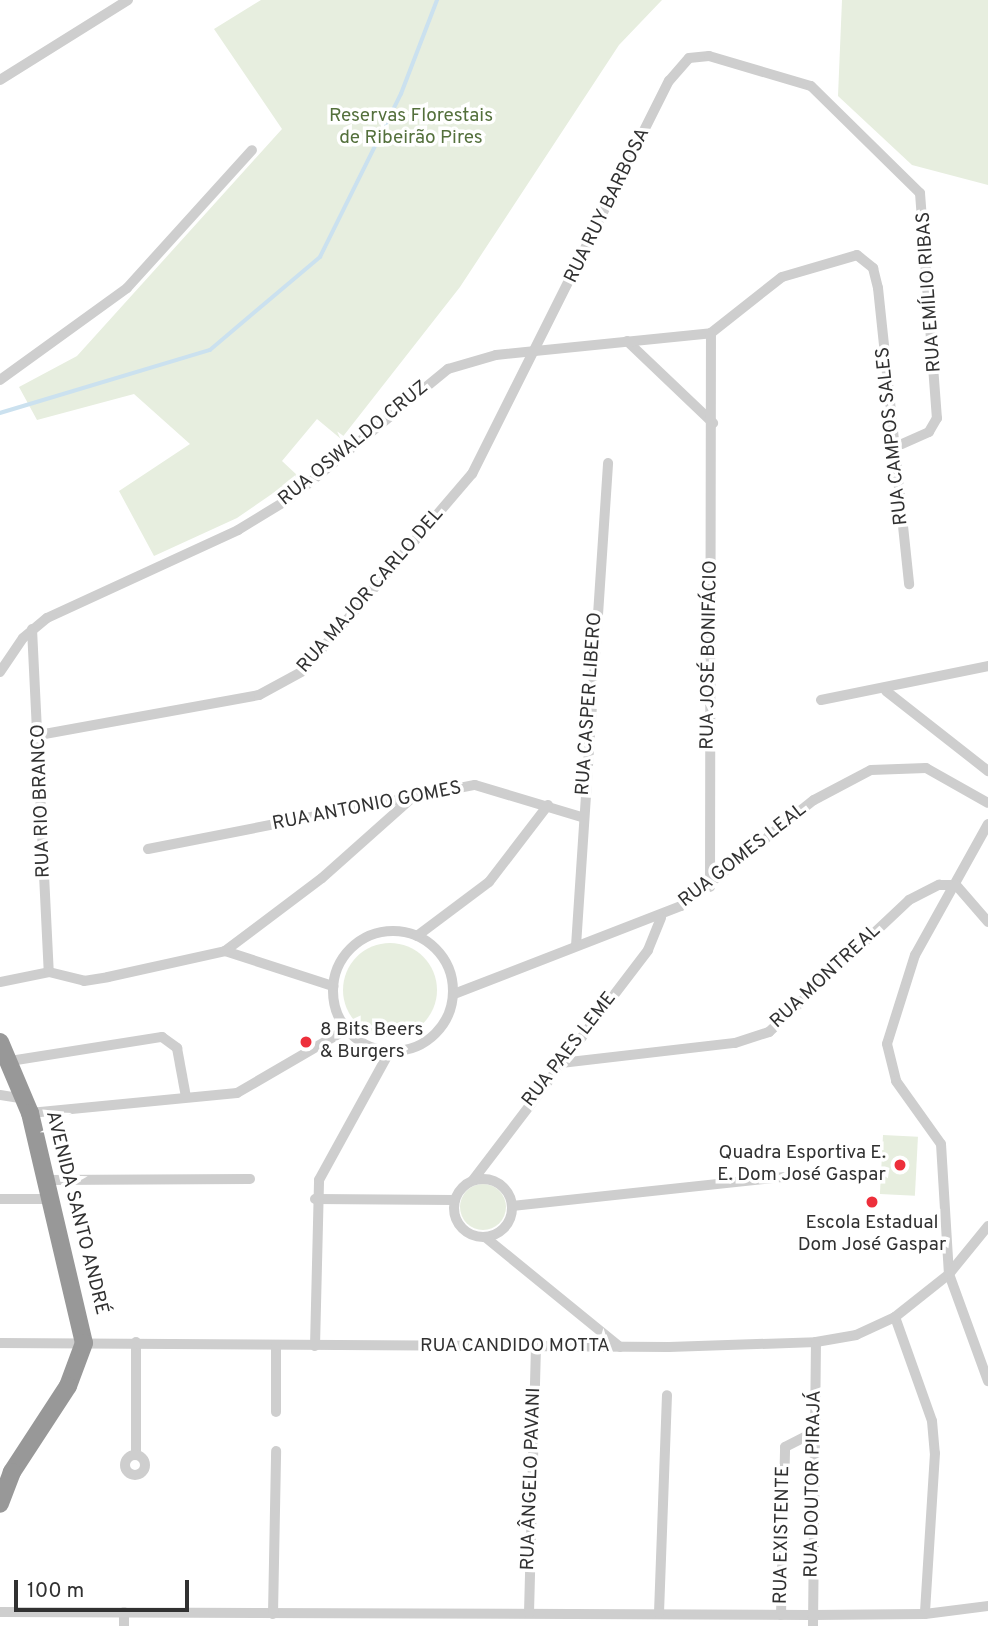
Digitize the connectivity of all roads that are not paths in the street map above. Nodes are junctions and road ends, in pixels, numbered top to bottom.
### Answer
1 (128, 0) edge
2 (681, 63) joint
3 (0, 80) edge
4 (252, 150) dead end
5 (710, 333) junction
6 (627, 341) junction
7 (538, 351) junction
8 (0, 380) edge
9 (713, 423) junction
10 (895, 447) junction
11 (608, 463) dead end
12 (909, 584) dead end
13 (32, 629) junction
14 (988, 666) edge
15 (0, 672) edge
16 (886, 691) junction
17 (821, 701) dead end
18 (39, 735) junction
19 (988, 771) edge
20 (416, 794) junction
21 (988, 803) edge
22 (548, 805) junction
23 (582, 817) junction
24 (988, 824) edge
25 (148, 849) dead end
26 (956, 885) junction
27 (709, 887) junction
28 (661, 917) junction
29 (988, 922) edge
30 (417, 936) junction
31 (576, 946) junction
32 (225, 951) junction
33 (49, 972) junction
34 (0, 982) edge
35 (333, 986) junction
36 (454, 994) junction
37 (347, 1029) junction
38 (0, 1042) edge
39 (390, 1051) junction
40 (10, 1061) junction
41 (562, 1063) junction
42 (0, 1095) edge
43 (186, 1097) junction
44 (28, 1106) junction
45 (784, 1177) dead end
46 (250, 1179) dead end
47 (44, 1180) junction
48 (473, 1180) junction
49 (0, 1199) edge
50 (49, 1199) junction
51 (315, 1199) junction
52 (455, 1200) junction
53 (512, 1206) junction
54 (988, 1226) edge
55 (485, 1237) junction
56 (949, 1274) junction
57 (895, 1317) junction
58 (136, 1342) junction
59 (816, 1342) junction
60 (0, 1343) edge
61 (84, 1343) junction
62 (276, 1346) junction
63 (314, 1346) junction
64 (536, 1346) junction
65 (620, 1347) junction
66 (988, 1381) edge
67 (667, 1395) dead end
68 (276, 1412) dead end
69 (814, 1432) junction
70 (276, 1451) dead end
71 (136, 1455) dead end
72 (4, 1483) edge
73 (0, 1504) edge
74 (988, 1606) edge
75 (0, 1612) edge
76 (124, 1612) junction
77 (529, 1613) junction
78 (659, 1613) junction
79 (273, 1614) junction
80 (925, 1614) junction
81 (781, 1615) junction
82 (358, 1620) edge
83 (812, 1621) edge
84 (124, 1626) edge

1 - 3 street
2 - 7 street, RUA RUY BARBOSA
2 - 10 street, RUA EMÍLIO RIBAS
4 - 8 street
5 - 6 street, RUA OSWALDO CRUZ
5 - 9 street, RUA JOSÉ BONIFÁCIO
5 - 10 street, RUA CAMPOS SALES
6 - 7 street, RUA OSWALDO CRUZ
6 - 9 street
7 - 13 street, RUA OSWALDO CRUZ
7 - 18 street, RUA MAJOR CARLO DEL
9 - 27 street, RUA JOSÉ BONIFÁCIO
10 - 12 street, RUA CAMPOS SALES
11 - 23 street, RUA CASPER LIBERO
13 - 15 street, RUA OSWALDO CRUZ
13 - 18 street, RUA RIO BRANCO
14 - 16 street
16 - 17 street
16 - 19 street
18 - 33 street, RUA RIO BRANCO
20 - 22 street, RUA ANTONIO GOMES
20 - 25 street, RUA ANTONIO GOMES
20 - 32 street
21 - 27 street, RUA GOMES LEAL
22 - 23 street, RUA ANTONIO GOMES
22 - 30 street
23 - 31 street, RUA CASPER LIBERO
24 - 26 street
26 - 29 street
26 - 41 street, RUA MONTREAL
26 - 56 street
27 - 28 street, RUA GOMES LEAL
28 - 31 street, RUA GOMES LEAL
28 - 41 street, RUA PAES LEME
30 - 35 street
30 - 36 street
31 - 36 street, RUA GOMES LEAL
32 - 33 street
32 - 35 street
33 - 34 street
35 - 37 street
36 - 39 street
37 - 39 street
37 - 43 street
38 - 40 highway, AVENIDA SANTO ANDRÉ
39 - 51 street
40 - 43 street
40 - 44 highway, AVENIDA SANTO ANDRÉ
41 - 48 street, RUA PAES LEME
42 - 44 street
43 - 44 street
44 - 47 highway, AVENIDA SANTO ANDRÉ
45 - 53 street
46 - 47 street
47 - 50 highway, AVENIDA SANTO ANDRÉ
48 - 52 street
48 - 53 street
49 - 50 street
50 - 61 highway, AVENIDA SANTO ANDRÉ
51 - 52 street
51 - 63 street
52 - 55 street
53 - 55 street
54 - 56 street, RUA CANDIDO MOTTA
55 - 65 street
56 - 57 street, RUA CANDIDO MOTTA
56 - 66 street
57 - 59 street, RUA CANDIDO MOTTA
57 - 80 street
58 - 61 street, RUA CANDIDO MOTTA
58 - 62 street, RUA CANDIDO MOTTA
58 - 71 street
59 - 65 street, RUA CANDIDO MOTTA
59 - 69 street, RUA DOUTOR PIRAJÁ
60 - 61 street, RUA CANDIDO MOTTA
61 - 72 highway, AVENIDA SANTO ANDRÉ
62 - 63 street, RUA CANDIDO MOTTA
62 - 68 street
63 - 64 street, RUA CANDIDO MOTTA
64 - 65 street, RUA CANDIDO MOTTA
64 - 77 street, RUA ÂNGELO PAVANI
67 - 78 street
69 - 81 street, RUA EXISTENTE
69 - 83 street, RUA DOUTOR PIRAJÁ
70 - 79 street
72 - 73 highway, AVENIDA SANTO ANDRÉ
74 - 80 street
75 - 76 street
76 - 79 street
76 - 84 street
77 - 78 street
77 - 82 street
78 - 81 street
79 - 82 street
80 - 83 street
81 - 83 street

